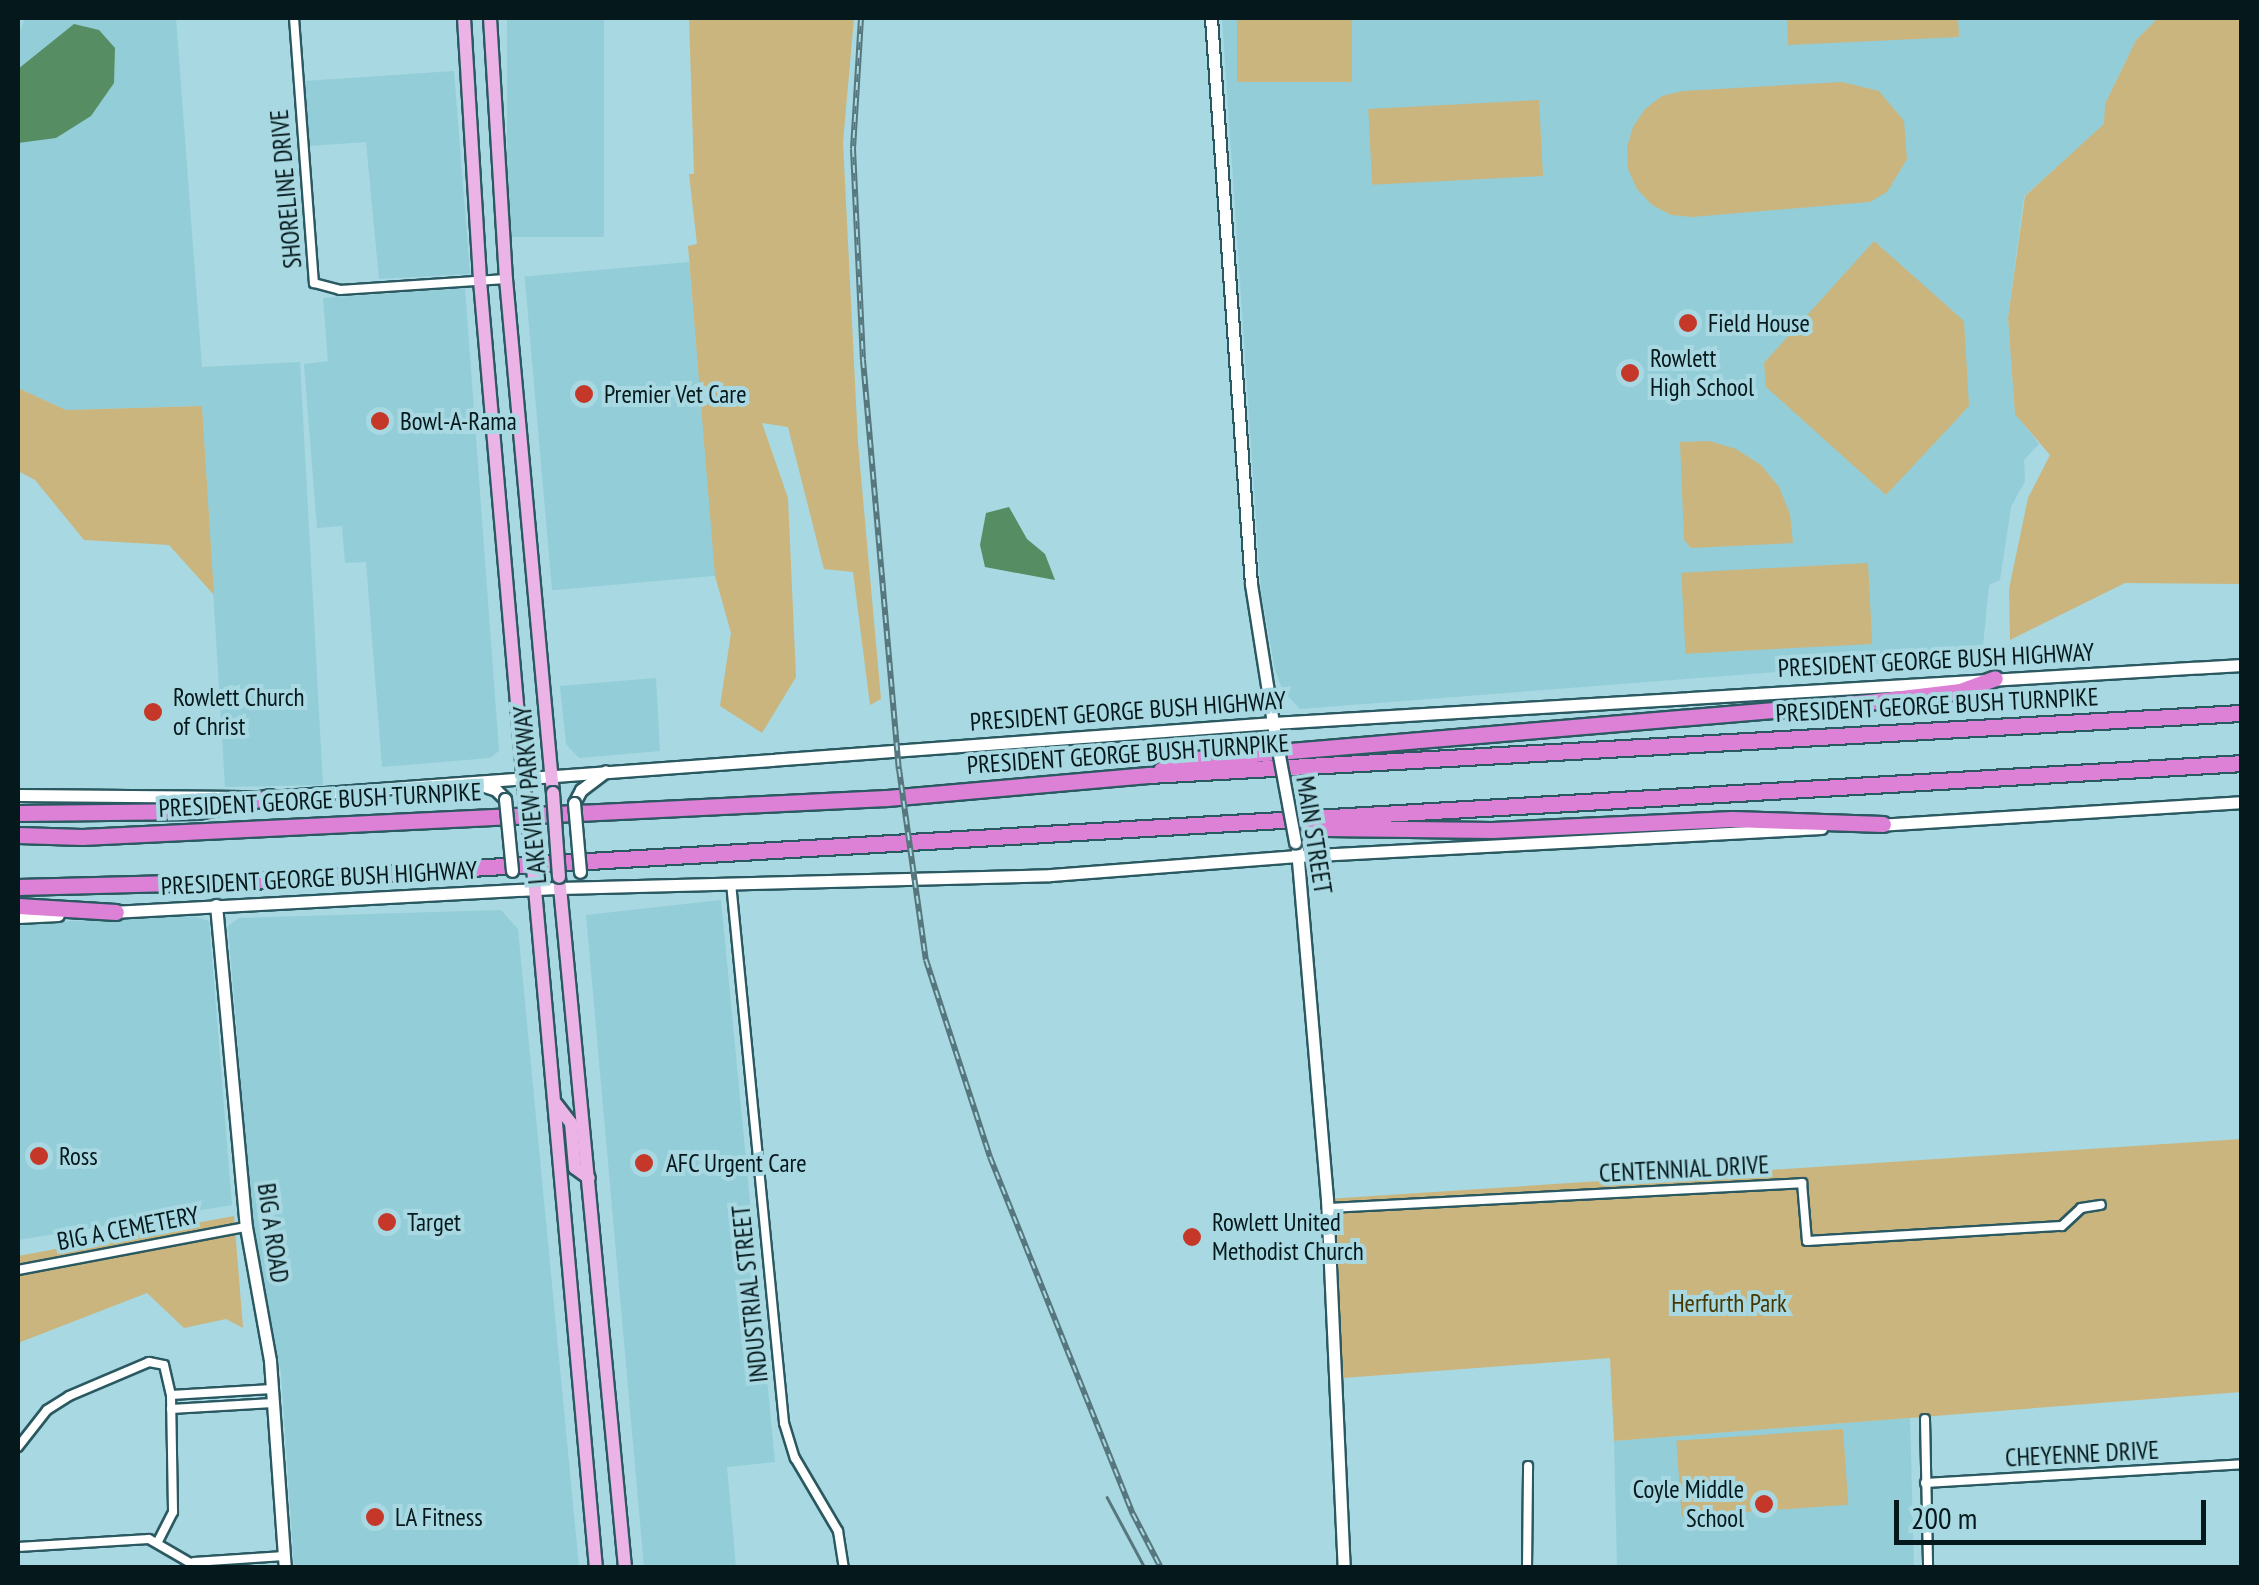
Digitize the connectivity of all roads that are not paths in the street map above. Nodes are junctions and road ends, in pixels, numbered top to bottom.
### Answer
1 (294, 18) edge
2 (464, 18) edge
3 (490, 18) edge
4 (1211, 18) edge
5 (506, 279) junction
6 (480, 281) junction
7 (528, 527) junction
8 (501, 530) junction
9 (2242, 666) edge
10 (1995, 678) junction
11 (2242, 713) edge
12 (1273, 723) junction
13 (2242, 763) edge
14 (606, 771) junction
15 (552, 775) junction
16 (1148, 775) junction
17 (524, 777) junction
18 (468, 781) junction
19 (18, 795) edge
20 (270, 797) junction
21 (2242, 802) edge
22 (18, 813) edge
23 (1295, 819) junction
24 (1884, 824) junction
25 (18, 835) edge
26 (1298, 856) junction
27 (560, 882) junction
28 (731, 883) junction
29 (534, 884) junction
30 (18, 887) edge
31 (594, 887) junction
32 (471, 892) junction
33 (18, 906) edge
34 (216, 906) junction
35 (116, 912) junction
36 (18, 917) edge
37 (556, 1104) junction
38 (589, 1178) junction
39 (2101, 1205) dead end
40 (1328, 1208) junction
41 (246, 1227) junction
42 (18, 1270) edge
43 (602, 1325) junction
44 (576, 1328) junction
45 (171, 1395) junction
46 (273, 1396) junction
47 (171, 1409) junction
48 (1925, 1419) dead end
49 (18, 1447) edge
50 (2242, 1464) edge
51 (1528, 1466) dead end
52 (1926, 1483) junction
53 (158, 1541) junction
54 (1346, 1542) junction
55 (18, 1546) edge
56 (284, 1562) edge
57 (196, 1565) edge
58 (596, 1568) edge
59 (625, 1568) edge
60 (844, 1568) edge
61 (1344, 1568) edge
62 (1352, 1568) edge
63 (1527, 1568) edge
64 (1928, 1568) edge

1 - 6 street, SHORELINE DRIVE
2 - 6 main road, LAKEVIEW PARKWAY
3 - 5 main road, LAKEVIEW PARKWAY
4 - 12 main road, MAIN STREET
5 - 6 street, SHORELINE DRIVE
5 - 7 main road, LAKEVIEW PARKWAY
6 - 8 main road, LAKEVIEW PARKWAY
7 - 8 main road
7 - 15 main road, LAKEVIEW PARKWAY
8 - 17 main road, LAKEVIEW PARKWAY
9 - 10 main road, PRESIDENT GEORGE BUSH HIGHWAY
10 - 12 main road, PRESIDENT GEORGE BUSH HIGHWAY
10 - 16 highway
11 - 16 highway, PRESIDENT GEORGE BUSH TURNPIKE
12 - 14 main road, PRESIDENT GEORGE BUSH HIGHWAY
12 - 26 main road, MAIN STREET, bridge
13 - 23 highway
14 - 15 main road, PRESIDENT GEORGE BUSH HIGHWAY
14 - 31 main road, bridge
15 - 17 main road, PRESIDENT GEORGE BUSH HIGHWAY
15 - 27 main road, LAKEVIEW PARKWAY, bridge
16 - 25 highway, PRESIDENT GEORGE BUSH TURNPIKE
17 - 18 main road, PRESIDENT GEORGE BUSH HIGHWAY
17 - 29 main road, LAKEVIEW PARKWAY, bridge
18 - 20 main road, PRESIDENT GEORGE BUSH HIGHWAY
18 - 32 main road, bridge
19 - 20 main road, PRESIDENT GEORGE BUSH HIGHWAY
20 - 22 highway
21 - 24 main road, PRESIDENT GEORGE BUSH HIGHWAY
23 - 24 highway
23 - 30 highway
24 - 26 main road, PRESIDENT GEORGE BUSH HIGHWAY
26 - 28 main road, PRESIDENT GEORGE BUSH HIGHWAY
26 - 40 main road, MAIN STREET
27 - 29 main road, PRESIDENT GEORGE BUSH HIGHWAY
27 - 31 main road, PRESIDENT GEORGE BUSH HIGHWAY
27 - 38 main road, LAKEVIEW PARKWAY
28 - 31 main road, PRESIDENT GEORGE BUSH HIGHWAY
28 - 60 street, INDUSTRIAL STREET
29 - 32 main road, PRESIDENT GEORGE BUSH HIGHWAY
29 - 37 main road, LAKEVIEW PARKWAY
32 - 34 main road, PRESIDENT GEORGE BUSH HIGHWAY
33 - 35 highway
34 - 35 main road, PRESIDENT GEORGE BUSH HIGHWAY
34 - 41 main road, BIG A ROAD
35 - 36 main road, PRESIDENT GEORGE BUSH HIGHWAY
37 - 38 main road
37 - 44 main road, LAKEVIEW PARKWAY
38 - 43 main road, LAKEVIEW PARKWAY
39 - 40 street, CENTENNIAL DRIVE
40 - 54 main road, MAIN STREET
41 - 42 street, BIG A CEMETERY
41 - 46 main road, BIG A ROAD
43 - 44 main road
43 - 59 main road, LAKEVIEW PARKWAY
44 - 58 main road, LAKEVIEW PARKWAY
45 - 46 street
45 - 47 street
45 - 49 street
46 - 47 street
46 - 56 main road, BIG A ROAD
47 - 53 street
48 - 52 street
50 - 52 street, CHEYENNE DRIVE
51 - 63 street
52 - 64 street
53 - 55 street
53 - 57 street
54 - 61 main road, MAIN STREET
54 - 62 main road, MAIN STREET
56 - 57 street

